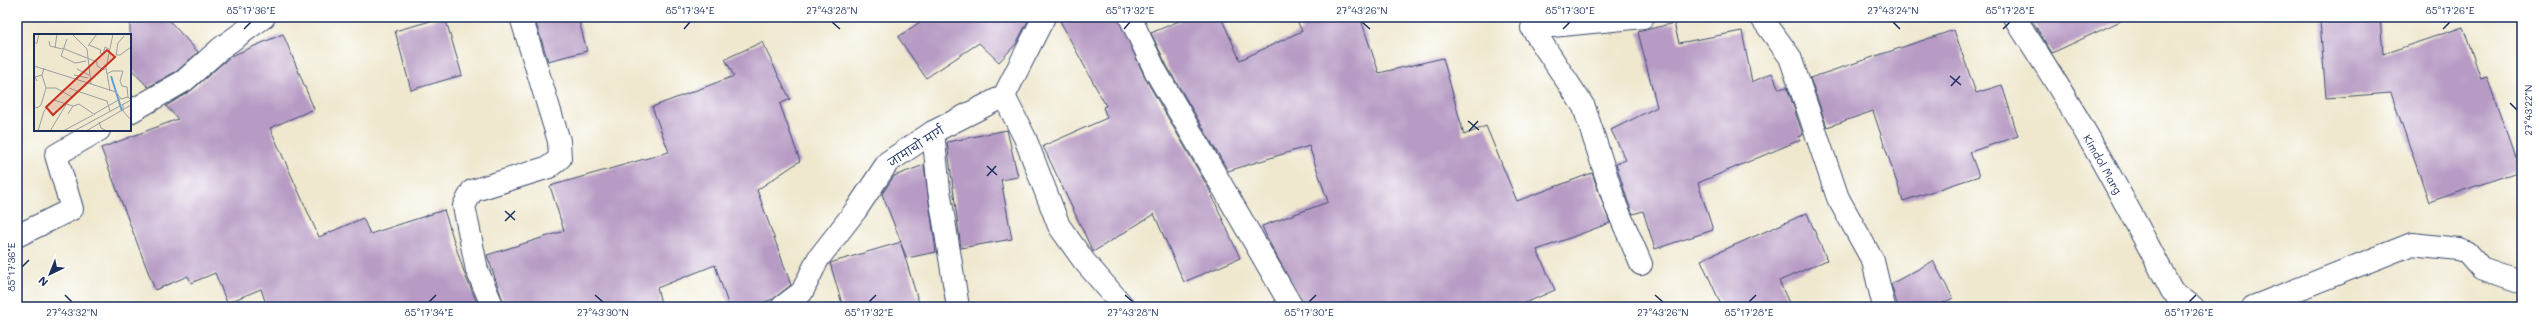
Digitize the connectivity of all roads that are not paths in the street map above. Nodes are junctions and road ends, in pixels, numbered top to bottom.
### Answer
1 (264, 17) edge
2 (521, 17) edge
3 (1044, 17) edge
4 (1130, 17) edge
5 (1643, 17) edge
6 (1761, 17) edge
7 (2014, 17) edge
8 (1529, 22) edge
9 (1004, 96) junction
10 (131, 111) edge
11 (97, 131) edge
12 (933, 132) junction
13 (17, 236) edge
14 (1641, 264) dead end
15 (2522, 282) edge
16 (493, 307) edge
17 (782, 307) edge
18 (958, 307) edge
19 (1124, 307) edge
20 (1292, 307) edge
21 (1884, 307) edge
22 (2193, 307) edge
23 (2253, 307) edge

1 - 10 street
2 - 16 street
3 - 9 street
4 - 20 street
5 - 8 street
6 - 21 street
7 - 22 street, Kimdol Marg
8 - 14 street
9 - 12 street, जामाचो मार्ग
9 - 19 street
11 - 13 street
12 - 17 street, जामाचो मार्ग
12 - 18 street
15 - 23 street

